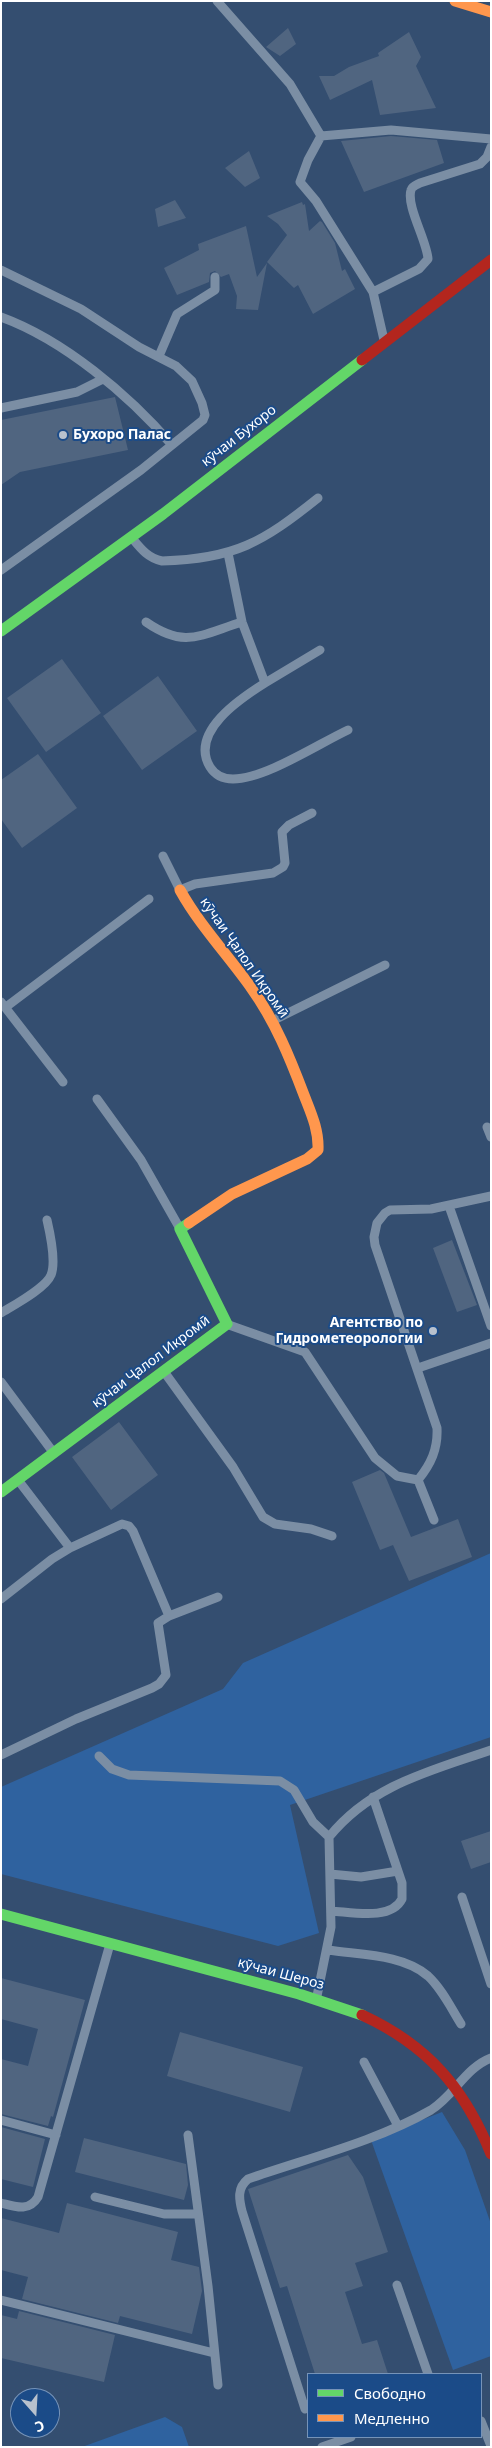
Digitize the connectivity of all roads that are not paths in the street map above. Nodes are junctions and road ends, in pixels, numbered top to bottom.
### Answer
1 (217, 1) edge
2 (455, 1) edge
3 (491, 12) edge
4 (321, 136) junction
5 (491, 139) edge
6 (491, 147) edge
7 (491, 260) edge
8 (1, 270) edge
9 (216, 277) dead end
10 (373, 292) junction
11 (1, 316) edge
12 (384, 344) junction
13 (159, 356) junction
14 (103, 379) junction
15 (1, 408) edge
16 (172, 445) junction
17 (318, 498) dead end
18 (131, 537) junction
19 (228, 553) junction
20 (1, 570) edge
21 (146, 622) dead end
22 (242, 622) junction
23 (1, 631) edge
24 (320, 650) dead end
25 (265, 683) junction
26 (348, 730) dead end
27 (312, 813) dead end
28 (163, 856) dead end
29 (180, 890) junction
30 (149, 899) dead end
31 (385, 965) dead end
32 (4, 1004) edge
33 (272, 1021) junction
34 (63, 1082) dead end
35 (97, 1099) dead end
36 (487, 1127) dead end
37 (491, 1136) edge
38 (491, 1196) edge
39 (449, 1206) junction
40 (47, 1220) dead end
41 (180, 1229) junction
42 (1, 1313) edge
43 (226, 1324) junction
44 (491, 1326) edge
45 (491, 1343) edge
46 (418, 1368) junction
47 (164, 1370) junction
48 (1, 1382) edge
49 (54, 1453) junction
50 (18, 1480) junction
51 (418, 1480) junction
52 (1, 1492) edge
53 (434, 1520) dead end
54 (332, 1536) dead end
55 (70, 1548) junction
56 (218, 1597) dead end
57 (1, 1599) edge
58 (169, 1616) junction
59 (491, 1750) edge
60 (1, 1755) edge
61 (99, 1756) dead end
62 (373, 1797) junction
63 (330, 1837) junction
64 (398, 1871) junction
65 (330, 1874) junction
66 (462, 1897) dead end
67 (331, 1911) junction
68 (1, 1914) edge
69 (110, 1944) junction
70 (328, 1950) junction
71 (491, 1984) edge
72 (317, 1999) junction
73 (461, 2024) dead end
74 (491, 2058) edge
75 (364, 2062) dead end
76 (456, 2088) junction
77 (1, 2120) edge
78 (398, 2126) junction
79 (56, 2134) junction
80 (188, 2135) dead end
81 (491, 2154) edge
82 (95, 2197) dead end
83 (1, 2203) edge
84 (198, 2214) junction
85 (397, 2285) dead end
86 (1, 2300) edge
87 (214, 2353) junction
88 (428, 2373) edge
89 (218, 2384) dead end
90 (305, 2409) dead end
91 (482, 2424) edge
92 (347, 2438) edge
93 (491, 2446) edge
94 (322, 2447) edge

1 - 4 lane
2 - 3 street
4 - 5 lane
4 - 10 lane
6 - 10 lane
7 - 12 street, кӯчаи Бухоро
8 - 13 lane
9 - 13 lane
10 - 12 lane
11 - 14 lane
12 - 18 street, кӯчаи Бухоро
13 - 16 lane
14 - 15 lane
14 - 16 lane
16 - 20 lane
17 - 19 lane
18 - 19 lane
18 - 23 street, кӯчаи Бухоро
19 - 22 lane
21 - 22 lane
22 - 25 lane
24 - 25 lane
25 - 26 lane
27 - 29 lane
28 - 29 lane
29 - 33 street, кӯчаи Ҷалол Икромӣ
30 - 32 lane
31 - 33 lane
32 - 34 lane
33 - 41 street, кӯчаи Ҷалол Икромӣ
35 - 41 lane
36 - 37 lane
38 - 39 lane
39 - 44 lane
39 - 46 lane
40 - 42 lane
41 - 43 street, кӯчаи Ҷалол Икромӣ
43 - 47 street, кӯчаи Ҷалол Икромӣ
43 - 51 lane
45 - 46 lane
46 - 51 lane
47 - 49 street, кӯчаи Ҷалол Икромӣ
47 - 54 lane
48 - 49 lane
49 - 50 street, кӯчаи Ҷалол Икромӣ
50 - 52 street, кӯчаи Ҷалол Икромӣ
50 - 55 lane
51 - 53 lane
55 - 57 lane
55 - 58 lane
56 - 58 lane
58 - 60 lane
59 - 62 lane
61 - 63 lane
62 - 63 lane
62 - 64 lane
63 - 65 lane
64 - 65 lane
64 - 67 lane
65 - 67 lane
66 - 71 lane
67 - 70 lane
68 - 69 street, кӯчаи Шероз
69 - 72 street, кӯчаи Шероз
69 - 79 lane
70 - 72 lane
70 - 73 lane
72 - 76 street, кӯчаи Шероз
74 - 76 lane
75 - 78 lane
76 - 78 lane
76 - 81 street, кӯчаи Шероз
77 - 79 lane
78 - 90 lane
79 - 83 lane
80 - 84 lane
82 - 84 lane
84 - 87 lane
85 - 88 lane
86 - 87 lane
87 - 89 lane
91 - 93 lane
92 - 94 lane

